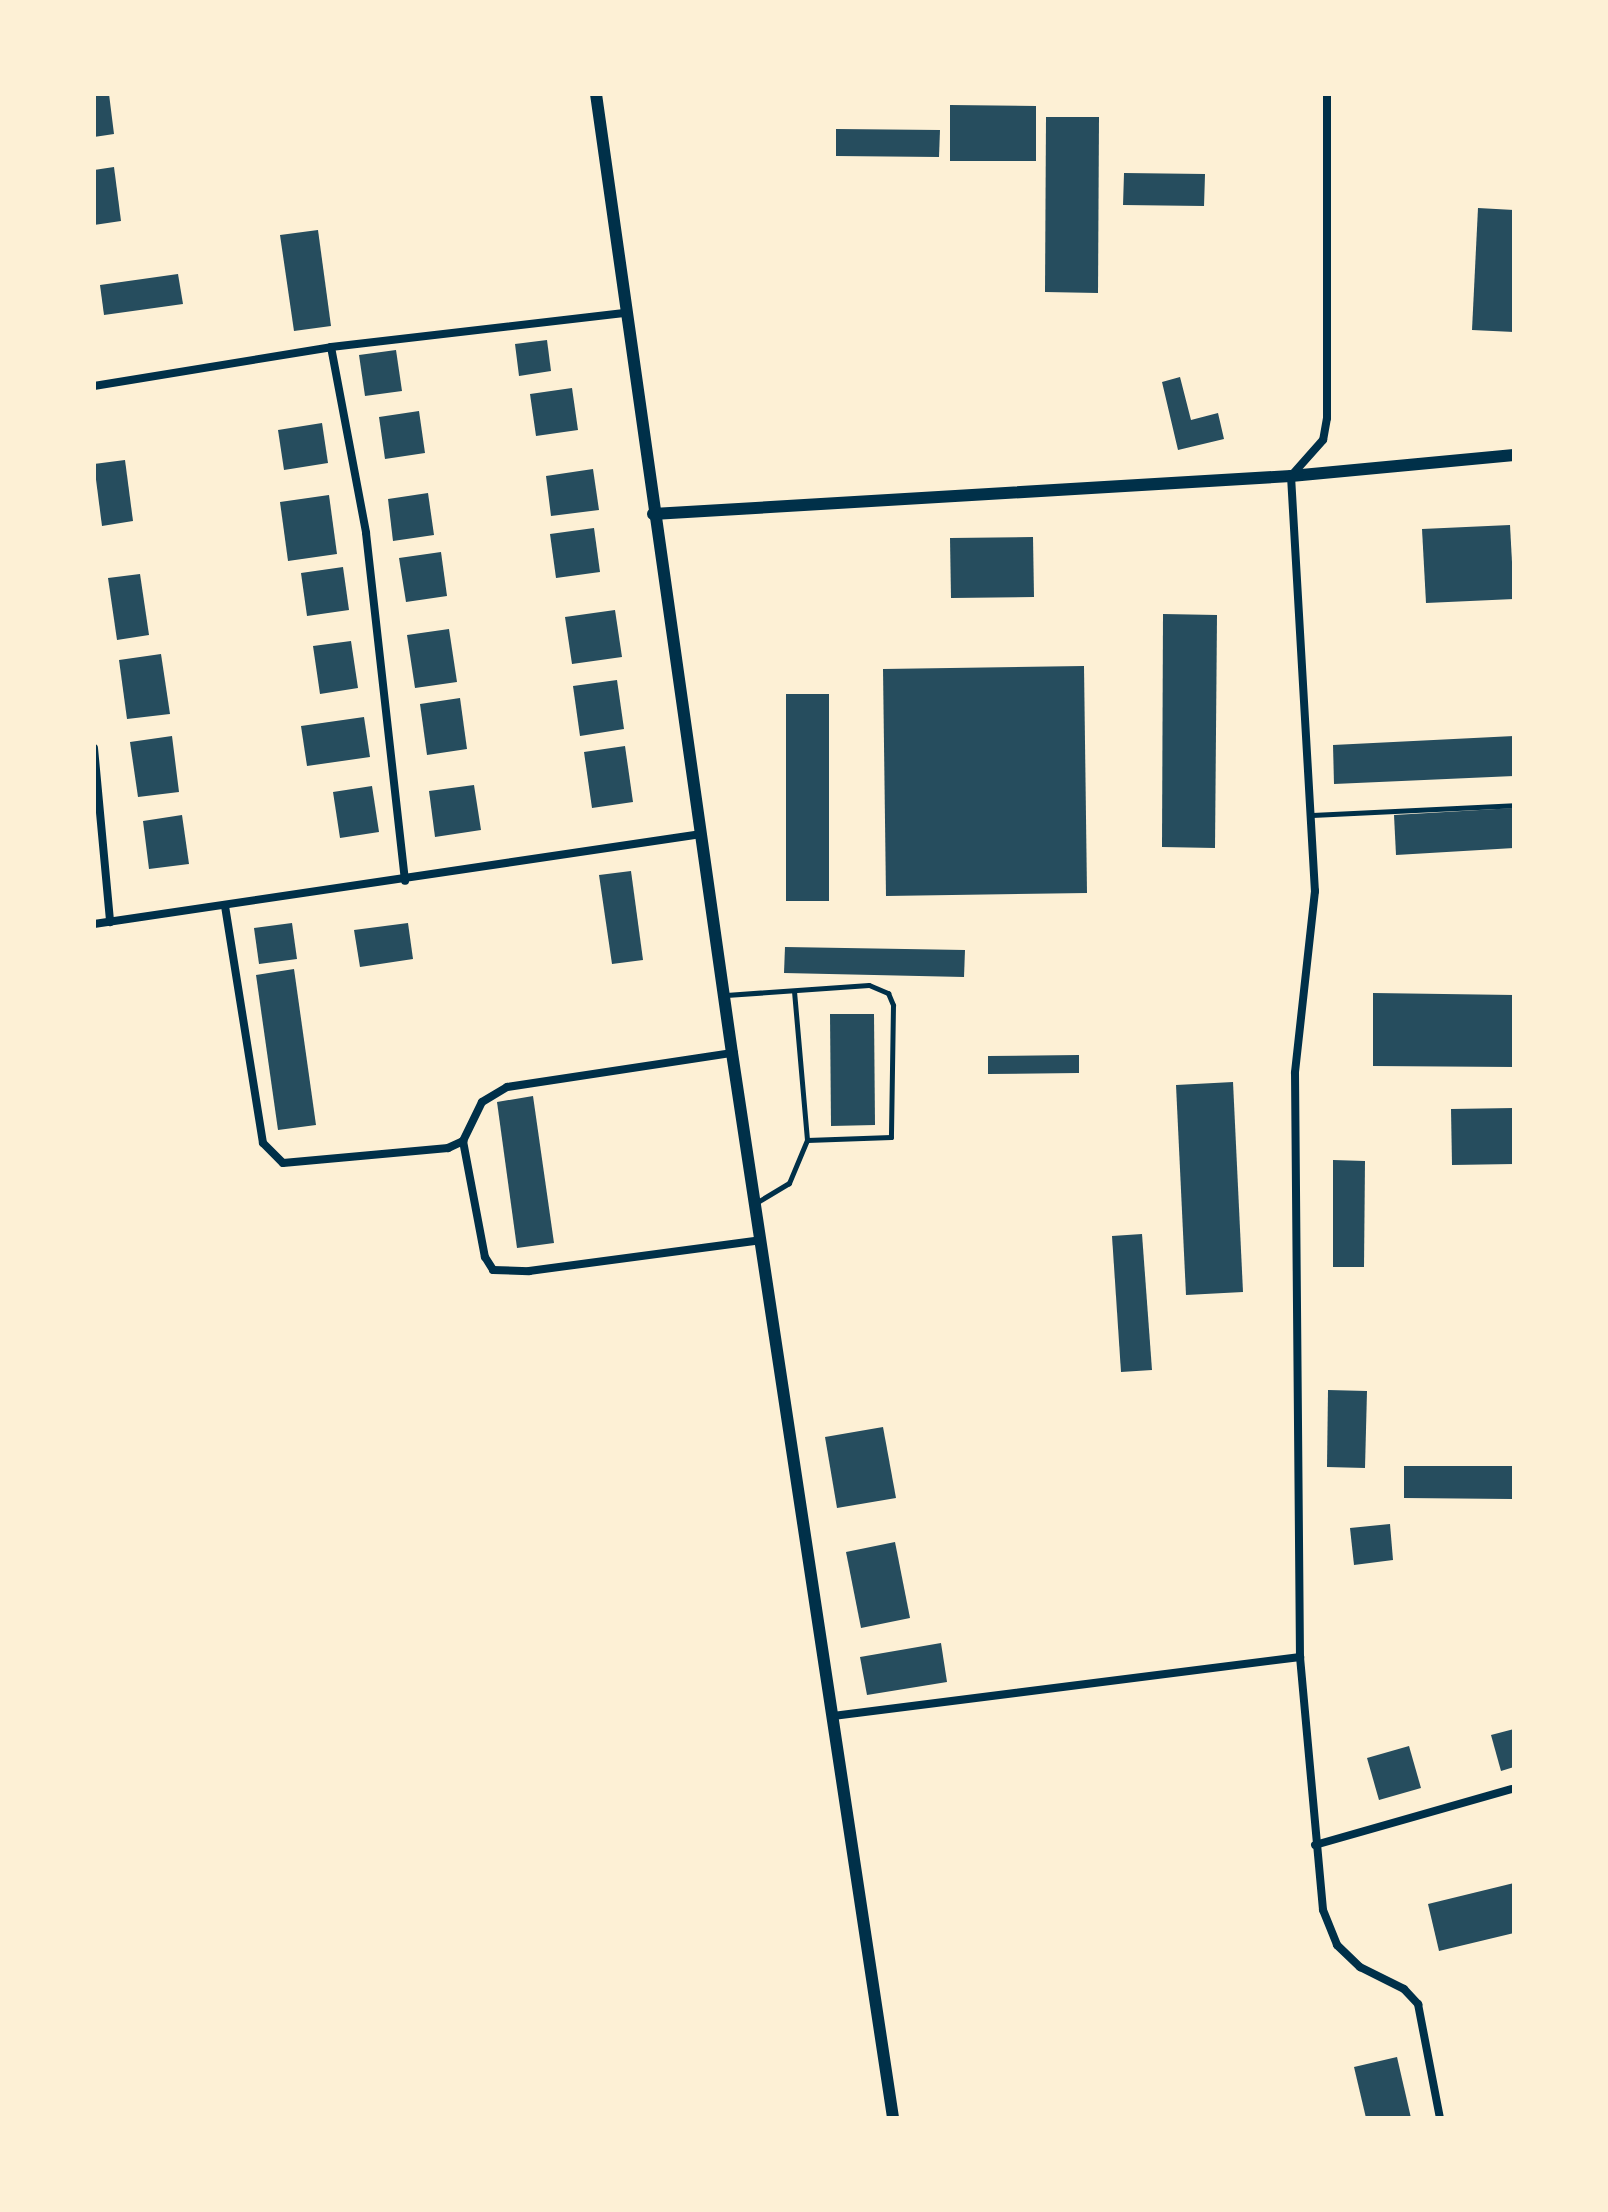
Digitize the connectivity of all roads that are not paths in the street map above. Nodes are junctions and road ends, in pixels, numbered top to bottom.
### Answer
1 (596, 94) edge
2 (1327, 94) edge
3 (624, 313) junction
4 (331, 347) junction
5 (94, 386) edge
6 (1514, 455) edge
7 (1291, 476) junction
8 (653, 514) junction
9 (94, 748) edge
10 (1514, 805) edge
11 (1311, 815) junction
12 (701, 834) junction
13 (405, 881) junction
14 (225, 906) junction
15 (110, 922) junction
16 (94, 924) edge
17 (794, 991) junction
18 (725, 995) junction
19 (732, 1053) junction
20 (807, 1140) junction
21 (463, 1141) junction
22 (757, 1202) junction
23 (762, 1240) junction
24 (1300, 1657) junction
25 (833, 1716) junction
26 (1511, 1789) dead end
27 (1315, 1845) junction
28 (893, 2118) edge
29 (1440, 2118) edge

1 - 3 street
2 - 7 street
3 - 4 street
3 - 8 street
4 - 5 street
4 - 13 street
6 - 7 street
7 - 8 street
7 - 11 street
8 - 12 street
9 - 15 street
10 - 11 lane
11 - 24 street
12 - 13 street
12 - 18 street
13 - 14 street
14 - 15 street
14 - 21 street
15 - 16 street
17 - 18 lane
17 - 20 lane
17 - 20 lane
18 - 19 street
19 - 21 street
19 - 22 street
20 - 22 lane
21 - 23 street
22 - 23 street
23 - 25 street
24 - 25 street
24 - 27 street
25 - 28 street
26 - 27 street
27 - 29 street

